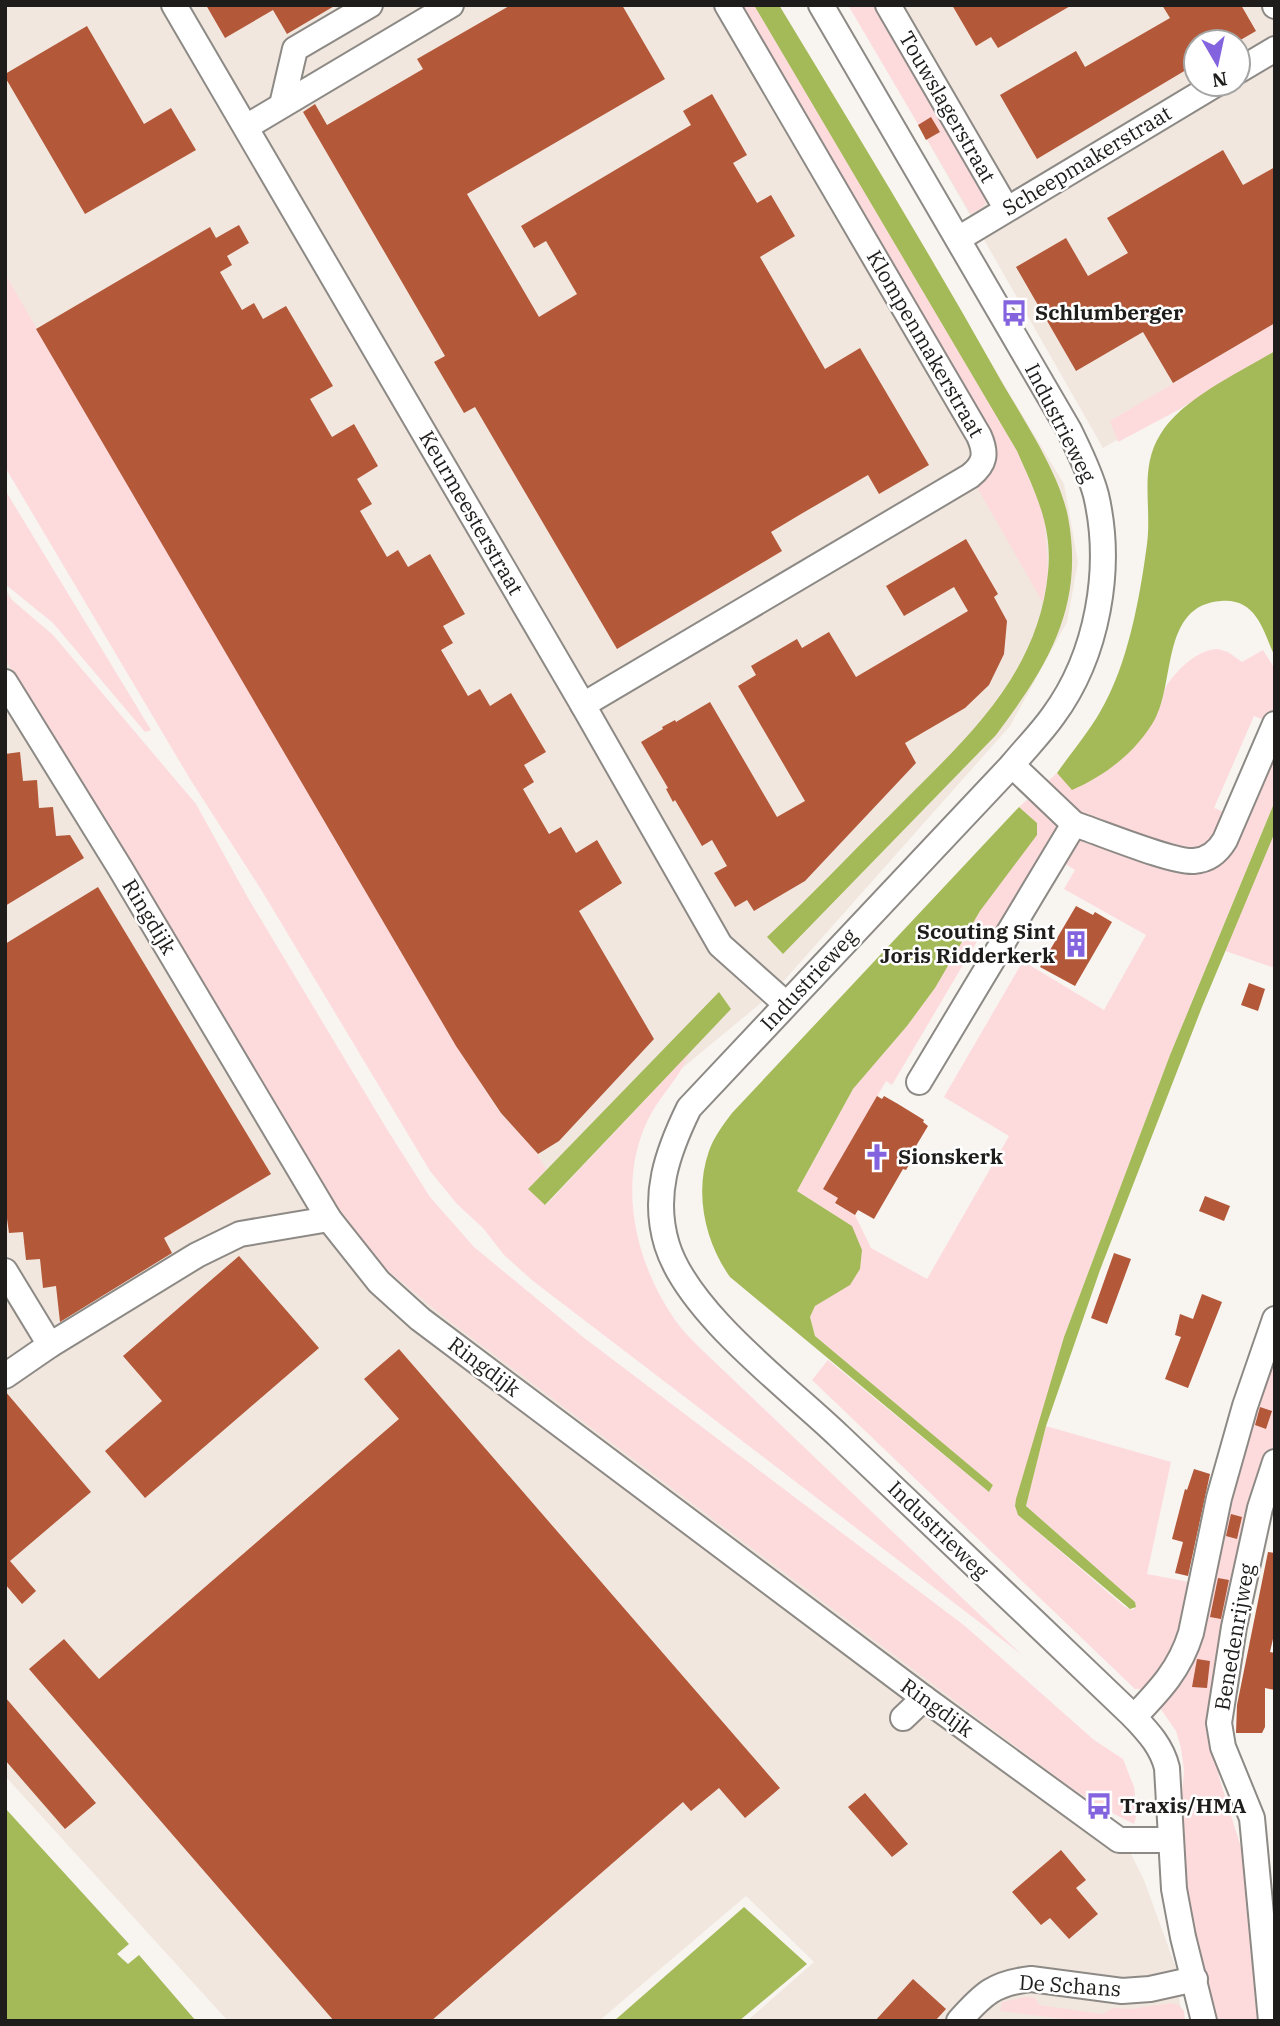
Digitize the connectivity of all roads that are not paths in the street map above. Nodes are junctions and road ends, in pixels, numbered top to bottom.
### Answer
1 (174, 5) edge
2 (370, 5) edge
3 (451, 5) edge
4 (727, 5) edge
5 (821, 5) edge
6 (888, 5) edge
7 (1275, 49) edge
8 (1252, 63) edge
9 (1192, 98) edge
10 (282, 105) junction
11 (246, 127) junction
12 (1006, 208) junction
13 (958, 239) junction
14 (5, 682) edge
15 (583, 705) junction
16 (1275, 724) edge
17 (1012, 765) junction
18 (1074, 824) junction
19 (786, 1004) junction
20 (919, 1082) dead end
21 (329, 1219) junction
22 (5, 1271) edge
23 (1275, 1319) edge
24 (50, 1345) junction
25 (5, 1376) edge
26 (1275, 1462) edge
27 (1269, 1501) edge
28 (924, 1698) junction
29 (1135, 1717) junction
30 (903, 1718) dead end
31 (1264, 1838) edge
32 (1169, 1840) junction
33 (1269, 1938) edge
34 (1195, 1979) junction
35 (959, 2021) edge
36 (1204, 2021) edge
37 (1271, 2021) edge

1 - 11 street, Keurmeesterstraat
2 - 10 street
3 - 10 street
4 - 15 street, Klompenmakerstraat
5 - 13 street, Industrieweg
6 - 12 street, Touwslagerstraat
7 - 8 street
9 - 12 street, Scheepmakerstraat
10 - 11 street
11 - 15 street, Keurmeesterstraat
12 - 13 street, Scheepmakerstraat
13 - 17 street, Industrieweg
14 - 21 street, Ringdijk
15 - 19 street, Keurmeesterstraat
16 - 18 street
17 - 18 street
17 - 19 street, Industrieweg
18 - 20 street
19 - 29 street, Industrieweg
21 - 24 street
21 - 28 street, Ringdijk
22 - 24 street
23 - 29 street
24 - 25 street
26 - 27 street, Benedenrijweg
27 - 31 street, Benedenrijweg
28 - 30 street
28 - 32 street, Ringdijk
29 - 32 street
31 - 33 street, Benedenrijweg
32 - 34 street
33 - 37 street, Benedenrijweg
34 - 35 street, De Schans
34 - 36 street

